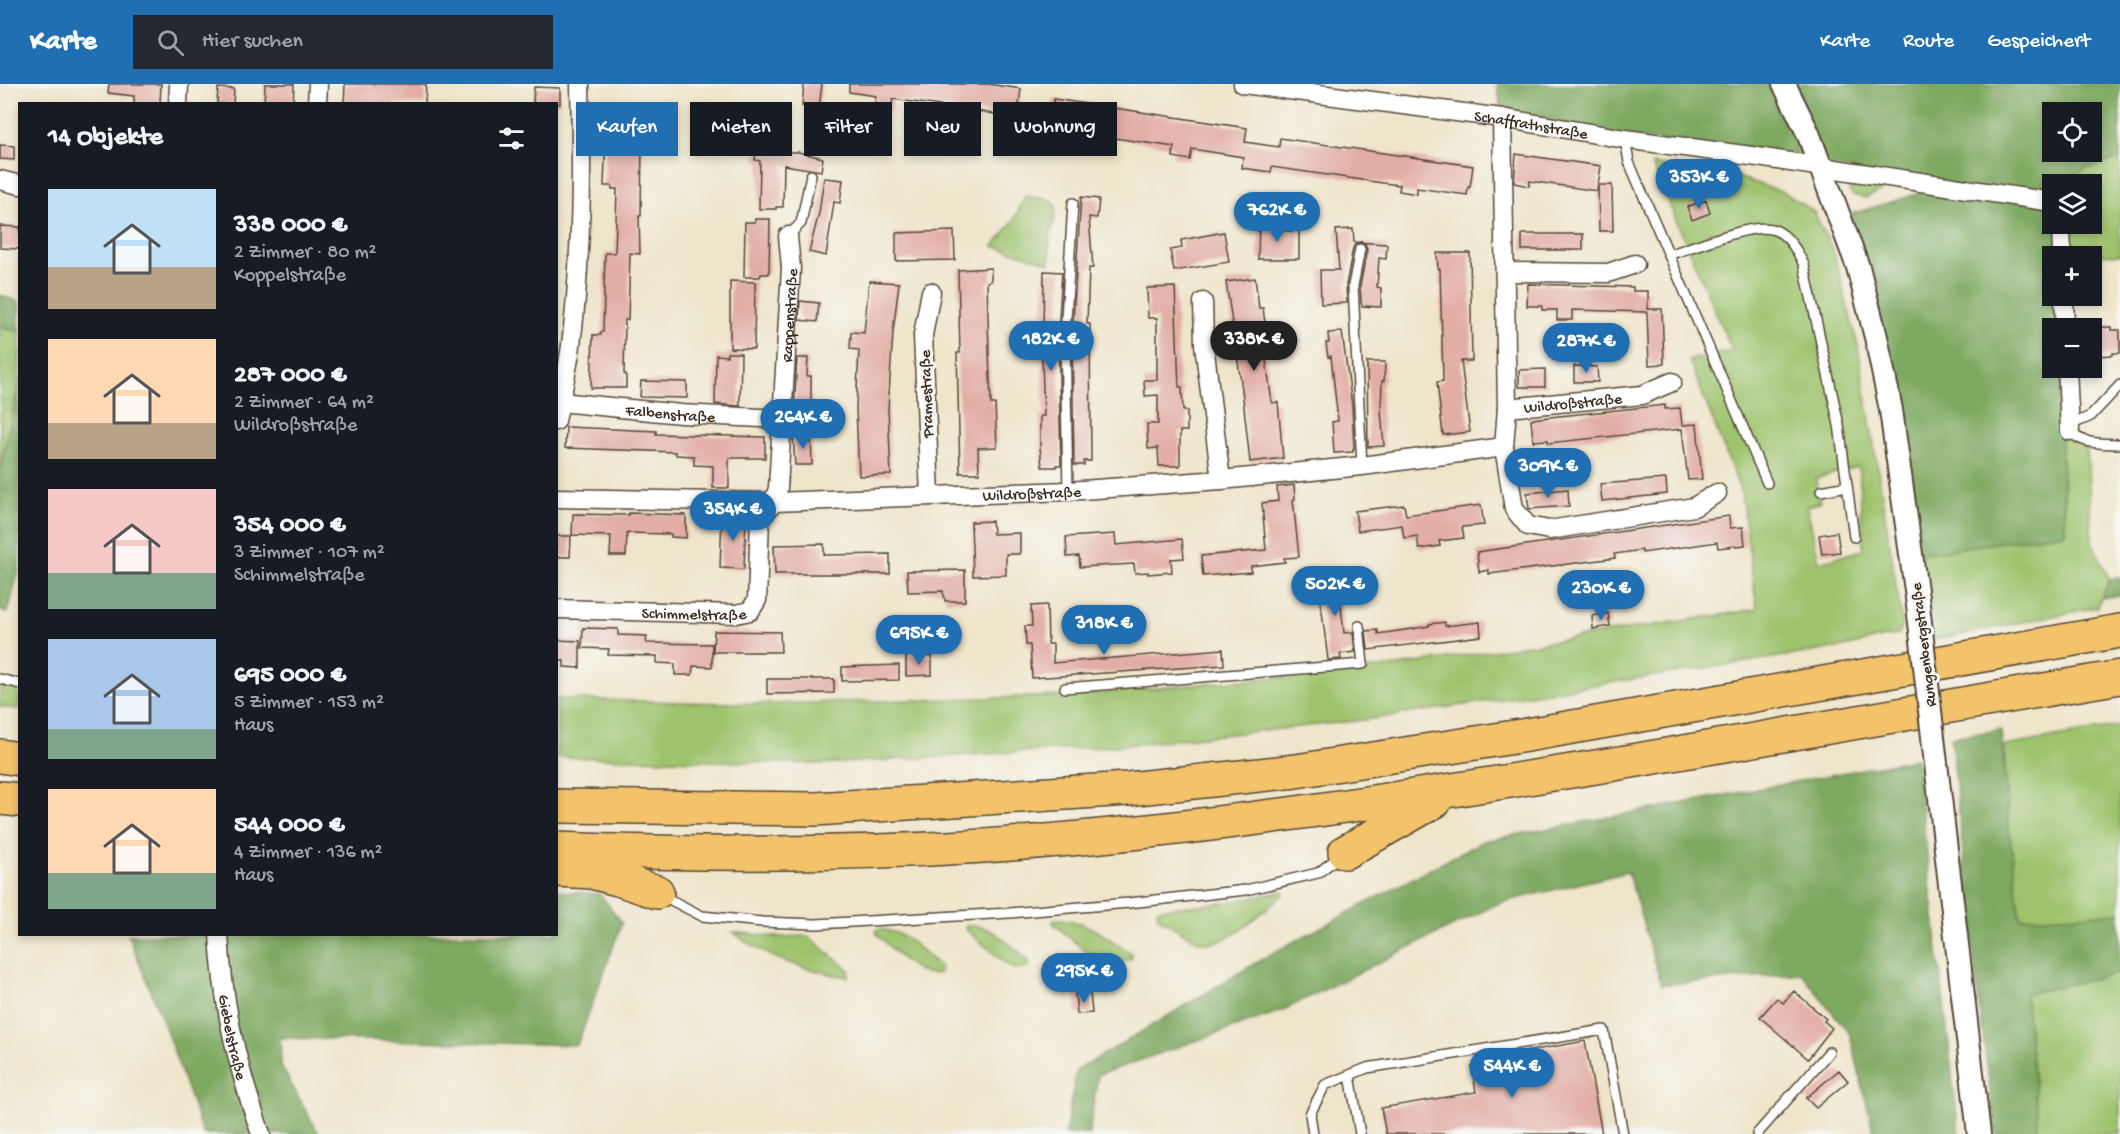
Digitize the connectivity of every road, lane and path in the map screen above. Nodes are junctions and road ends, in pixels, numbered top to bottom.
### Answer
1 (179, 84) edge
2 (318, 84) edge
3 (580, 84) edge
4 (1243, 84) edge
5 (1784, 84) edge
6 (178, 102) edge
7 (317, 102) edge
8 (1502, 118) junction
9 (1625, 139) junction
10 (1819, 166) junction
11 (811, 175) dead end
12 (0, 180) edge
13 (18, 184) edge
14 (2042, 200) edge
15 (1073, 202) dead end
16 (788, 236) joint
17 (1359, 249) dead end
18 (1668, 255) junction
19 (1635, 264) dead end
20 (1505, 272) junction
21 (931, 292) dead end
22 (1203, 302) dead end
23 (2068, 378) edge
24 (1672, 382) dead end
25 (2120, 385) edge
26 (560, 402) junction
27 (1507, 408) junction
28 (558, 412) edge
29 (783, 419) junction
30 (2070, 428) junction
31 (2120, 444) edge
32 (1504, 447) junction
33 (1362, 466) junction
34 (1221, 480) junction
35 (1767, 483) dead end
36 (1847, 486) junction
37 (1068, 491) junction
38 (1821, 491) dead end
39 (1717, 493) dead end
40 (930, 496) junction
41 (558, 498) edge
42 (774, 502) junction
43 (1854, 537) dead end
44 (558, 609) edge
45 (1359, 626) dead end
46 (2120, 631) edge
47 (2120, 677) edge
48 (0, 679) edge
49 (18, 684) edge
50 (1065, 688) dead end
51 (0, 756) edge
52 (18, 759) edge
53 (1452, 791) junction
54 (0, 798) edge
55 (18, 800) edge
56 (558, 807) edge
57 (558, 849) edge
58 (1345, 852) joint
59 (558, 870) edge
60 (657, 892) joint
61 (219, 936) edge
62 (1829, 1052) dead end
63 (1350, 1075) junction
64 (261, 1134) edge
65 (1313, 1134) edge
66 (1360, 1134) edge
67 (1623, 1134) edge
68 (1757, 1134) edge
69 (1979, 1134) edge

1 - 6 street
2 - 7 street
3 - 26 street
4 - 8 street, Schaffrathstraße
5 - 10 street, Rungenbergstraße
8 - 9 street, Schaffrathstraße
8 - 20 street, Wildroßstraße
9 - 10 street, Schaffrathstraße
9 - 18 lane
10 - 14 street
10 - 69 street, Rungenbergstraße, bridge
11 - 16 lane
12 - 13 street
15 - 37 lane
16 - 29 street, Rappenstraße
17 - 33 lane
18 - 35 lane
18 - 36 lane
19 - 20 street
20 - 27 street, Wildroßstraße
21 - 40 street, Pramestraße
22 - 34 street
23 - 30 street
24 - 27 street, Wildroßstraße
25 - 30 lane
26 - 28 street
26 - 29 street, Falbenstraße
27 - 32 street, Wildroßstraße
29 - 42 street, Rappenstraße
30 - 31 lane
32 - 33 street, Wildroßstraße
32 - 39 street, Wildroßstraße
33 - 34 street, Wildroßstraße
34 - 37 street, Wildroßstraße
36 - 38 lane
36 - 43 lane
37 - 40 street, Wildroßstraße
40 - 42 street, Wildroßstraße
41 - 42 street, Wildroßstraße
42 - 44 street, Schimmelstraße
45 - 50 lane
46 - 56 highway
47 - 53 highway
48 - 49 lane
51 - 52 highway
53 - 57 highway
53 - 58 highway
54 - 55 highway
58 - 60 lane
59 - 60 highway
61 - 64 street, Giebelstraße
62 - 68 lane
63 - 65 lane
63 - 66 lane
63 - 67 lane

